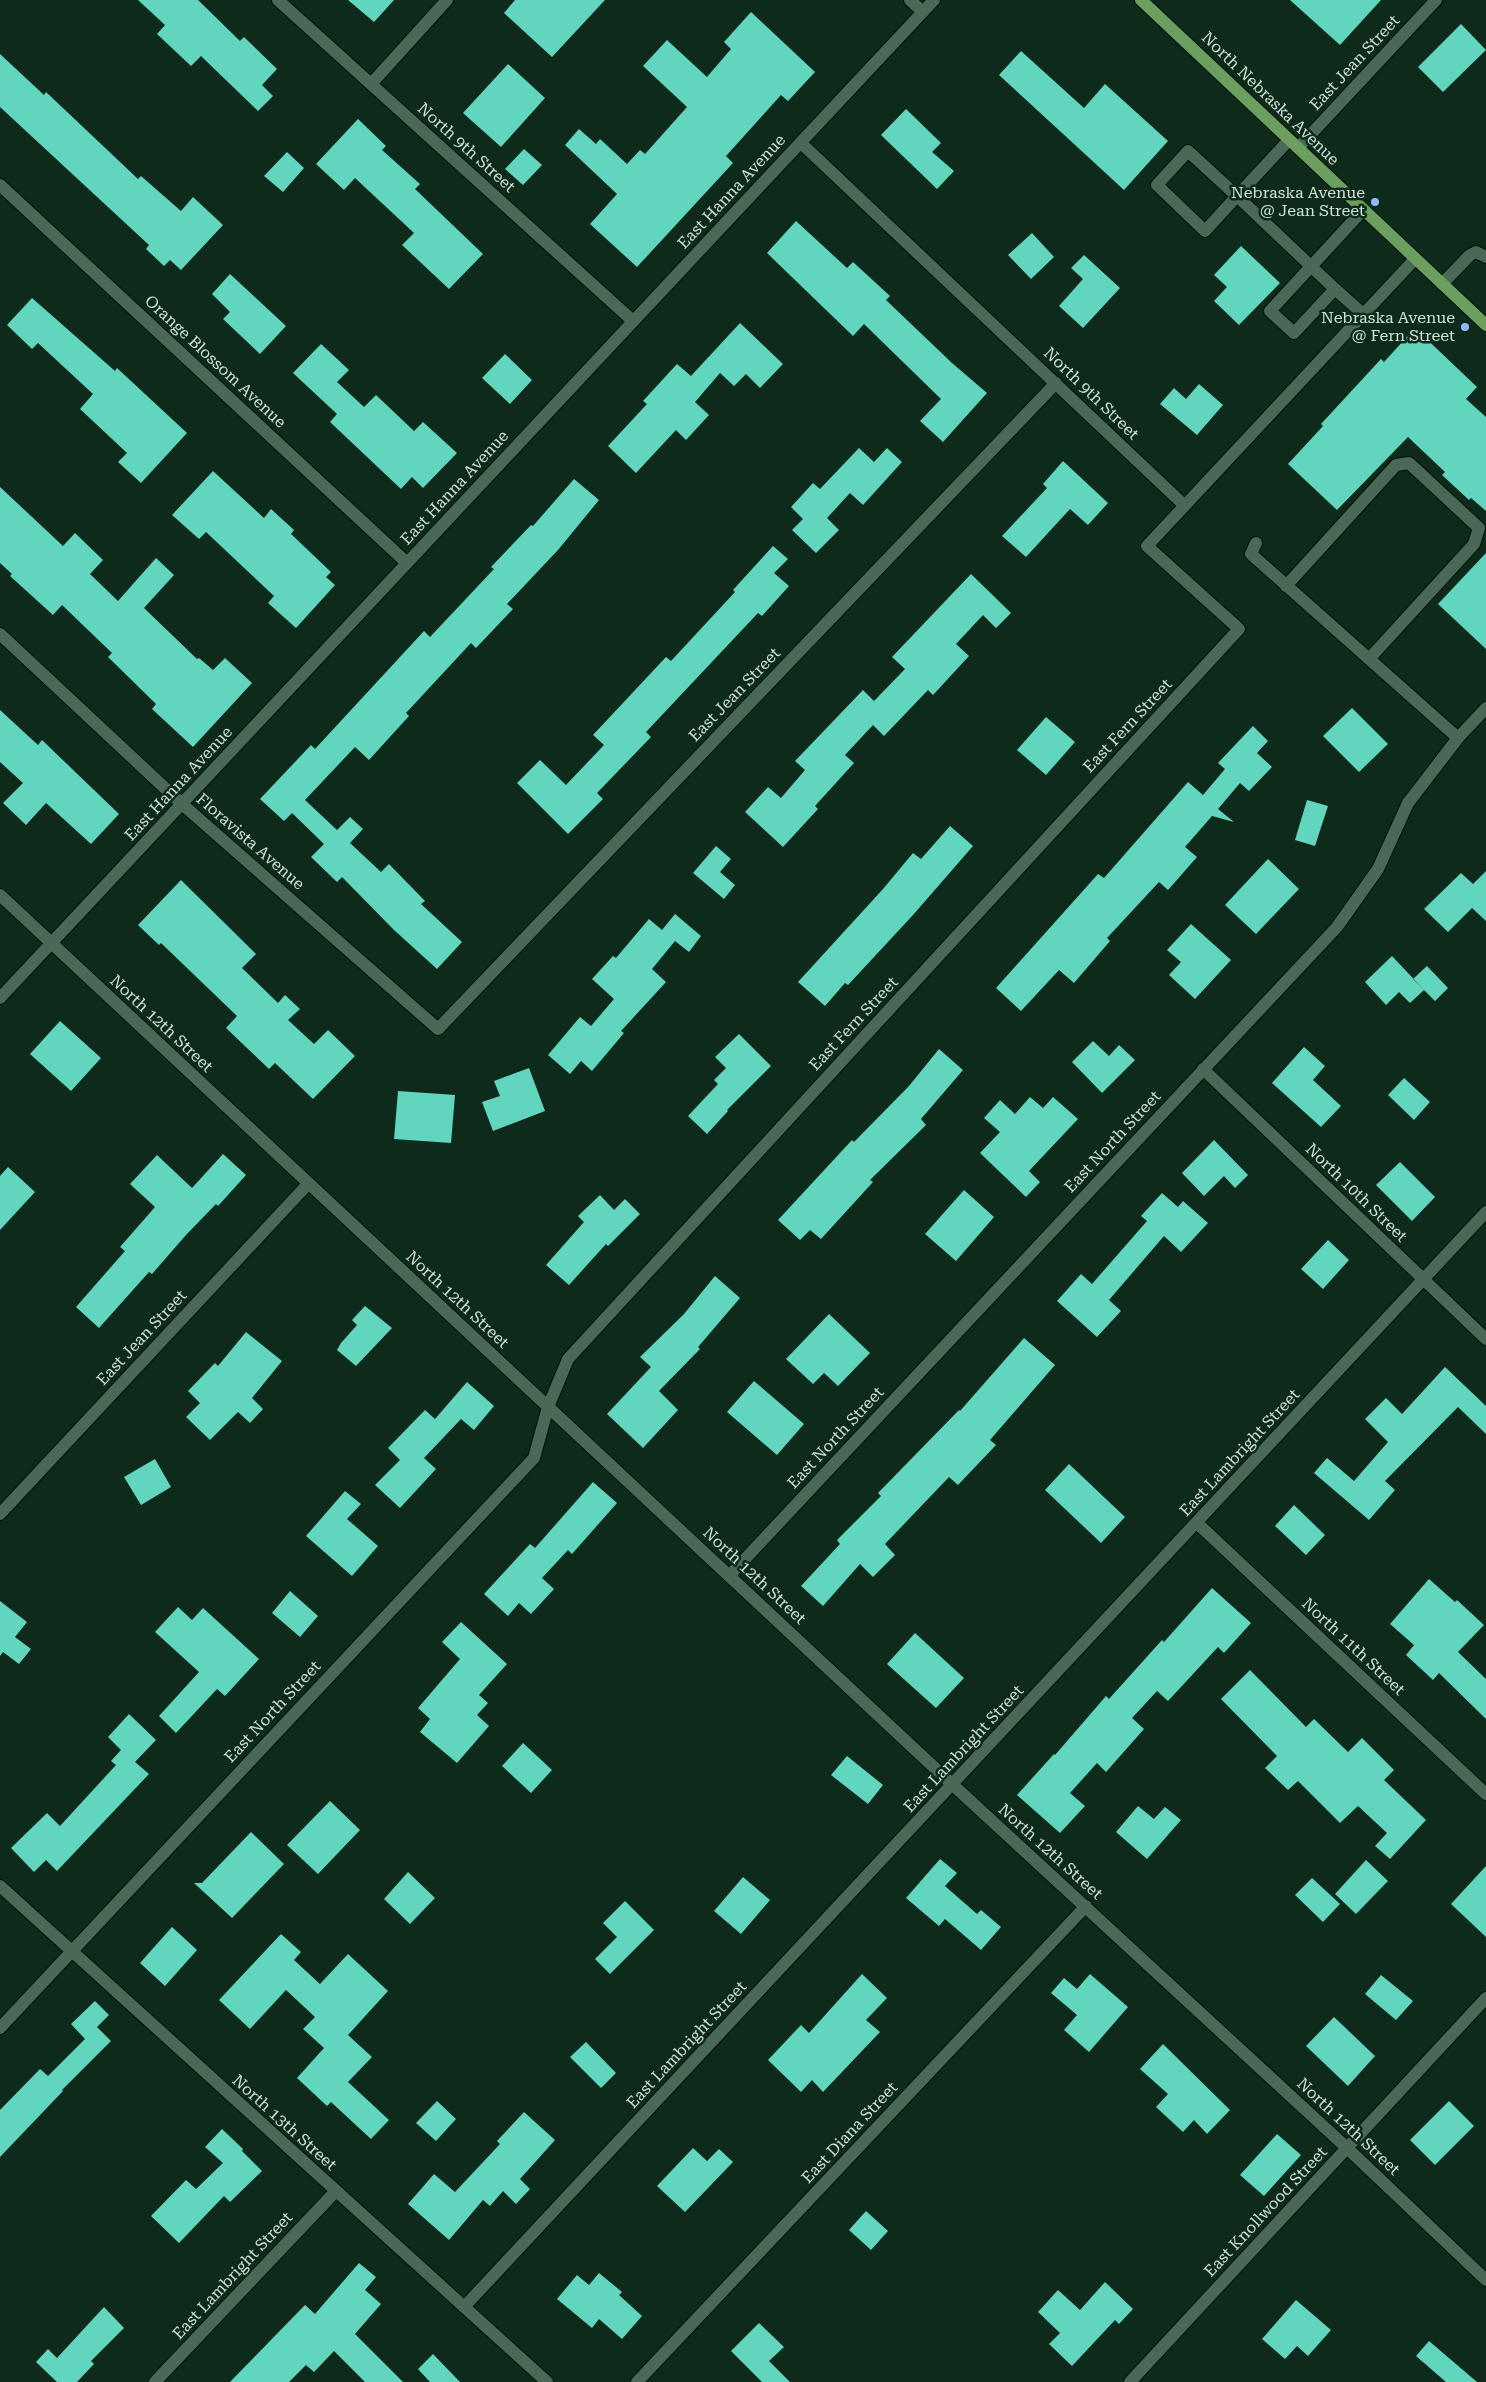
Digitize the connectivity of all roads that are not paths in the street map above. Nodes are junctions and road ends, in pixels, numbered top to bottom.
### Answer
1 (278, 0) edge
2 (447, 0) edge
3 (910, 0) edge
4 (934, 0) edge
5 (1141, 0) edge
6 (1436, 0) edge
7 (923, 12) junction
8 (371, 84) junction
9 (801, 143) junction
10 (1294, 144) junction
11 (0, 185) edge
12 (1237, 196) junction
13 (1363, 210) junction
14 (1486, 257) edge
15 (1415, 258) junction
16 (1311, 266) junction
17 (1442, 284) junction
18 (1335, 289) junction
19 (1363, 314) junction
20 (633, 321) junction
21 (1486, 325) edge
22 (1056, 383) junction
23 (1184, 505) junction
24 (1256, 543) dead end
25 (407, 563) junction
26 (1286, 586) junction
27 (0, 634) edge
28 (1369, 659) junction
29 (1486, 708) edge
30 (1458, 738) junction
31 (182, 804) junction
32 (0, 895) edge
33 (52, 943) junction
34 (0, 998) edge
35 (438, 1029) joint
36 (1203, 1070) junction
37 (308, 1184) junction
38 (1486, 1212) edge
39 (1423, 1280) junction
40 (1486, 1339) edge
41 (548, 1407) junction
42 (0, 1514) edge
43 (1197, 1523) junction
44 (730, 1575) junction
45 (952, 1785) junction
46 (1486, 1794) edge
47 (0, 1886) edge
48 (1086, 1906) junction
49 (71, 1950) junction
50 (1486, 1998) edge
51 (0, 2028) edge
52 (1347, 2148) junction
53 (335, 2192) junction
54 (1486, 2280) edge
55 (464, 2307) junction
56 (155, 2382) edge
57 (546, 2382) edge
58 (637, 2382) edge
59 (1130, 2382) edge

1 - 8 street, North 9th Street
2 - 8 street
3 - 7 street
4 - 7 street, East Hanna Avenue
5 - 10 main road, North Nebraska Avenue
6 - 10 street, East Jean Street
7 - 9 street, East Hanna Avenue
8 - 20 street, North 9th Street
9 - 20 street, East Hanna Avenue
9 - 22 street, North 9th Street
10 - 12 street, East Jean Street
10 - 13 main road, North Nebraska Avenue
11 - 25 street, Orange Blossom Avenue
12 - 12 street, East Jean Street
12 - 16 street
13 - 15 main road, North Nebraska Avenue
13 - 16 street
14 - 17 street
15 - 17 main road, North Nebraska Avenue
15 - 19 street
16 - 18 street
16 - 18 street
17 - 21 main road, North Nebraska Avenue
18 - 19 street
19 - 23 street
20 - 25 street, East Hanna Avenue
22 - 23 street, North 9th Street
22 - 35 street, East Jean Street
23 - 41 street, East Fern Street
24 - 26 street
25 - 31 street, East Hanna Avenue
26 - 28 street
26 - 28 street
27 - 31 street, Floravista Avenue
28 - 30 street
29 - 30 street, East North Street
30 - 36 street, East North Street
31 - 33 street, East Hanna Avenue
31 - 35 street, Floravista Avenue
32 - 33 street, North 12th Street
33 - 34 street, East Hanna Avenue
33 - 37 street, North 12th Street
36 - 39 street, North 10th Street
36 - 44 street, East North Street
37 - 41 street, North 12th Street
37 - 42 street, East Jean Street
38 - 39 street, East Lambright Street
39 - 40 street, North 10th Street
39 - 43 street, East Lambright Street
41 - 44 street, North 12th Street
41 - 49 street, East North Street
43 - 45 street, East Lambright Street
43 - 46 street, North 11th Street
44 - 45 street, North 12th Street
45 - 48 street, North 12th Street
45 - 55 street, East Lambright Street
47 - 49 street, North 13th Street
48 - 52 street, North 12th Street
48 - 58 street, East Diana Street
49 - 51 street, East North Street
49 - 53 street, North 13th Street
50 - 52 street, East Knollwood Street
52 - 54 street, North 12th Street
52 - 59 street, East Knollwood Street
53 - 55 street, North 13th Street
53 - 56 street, East Lambright Street
55 - 57 street, North 13th Street

